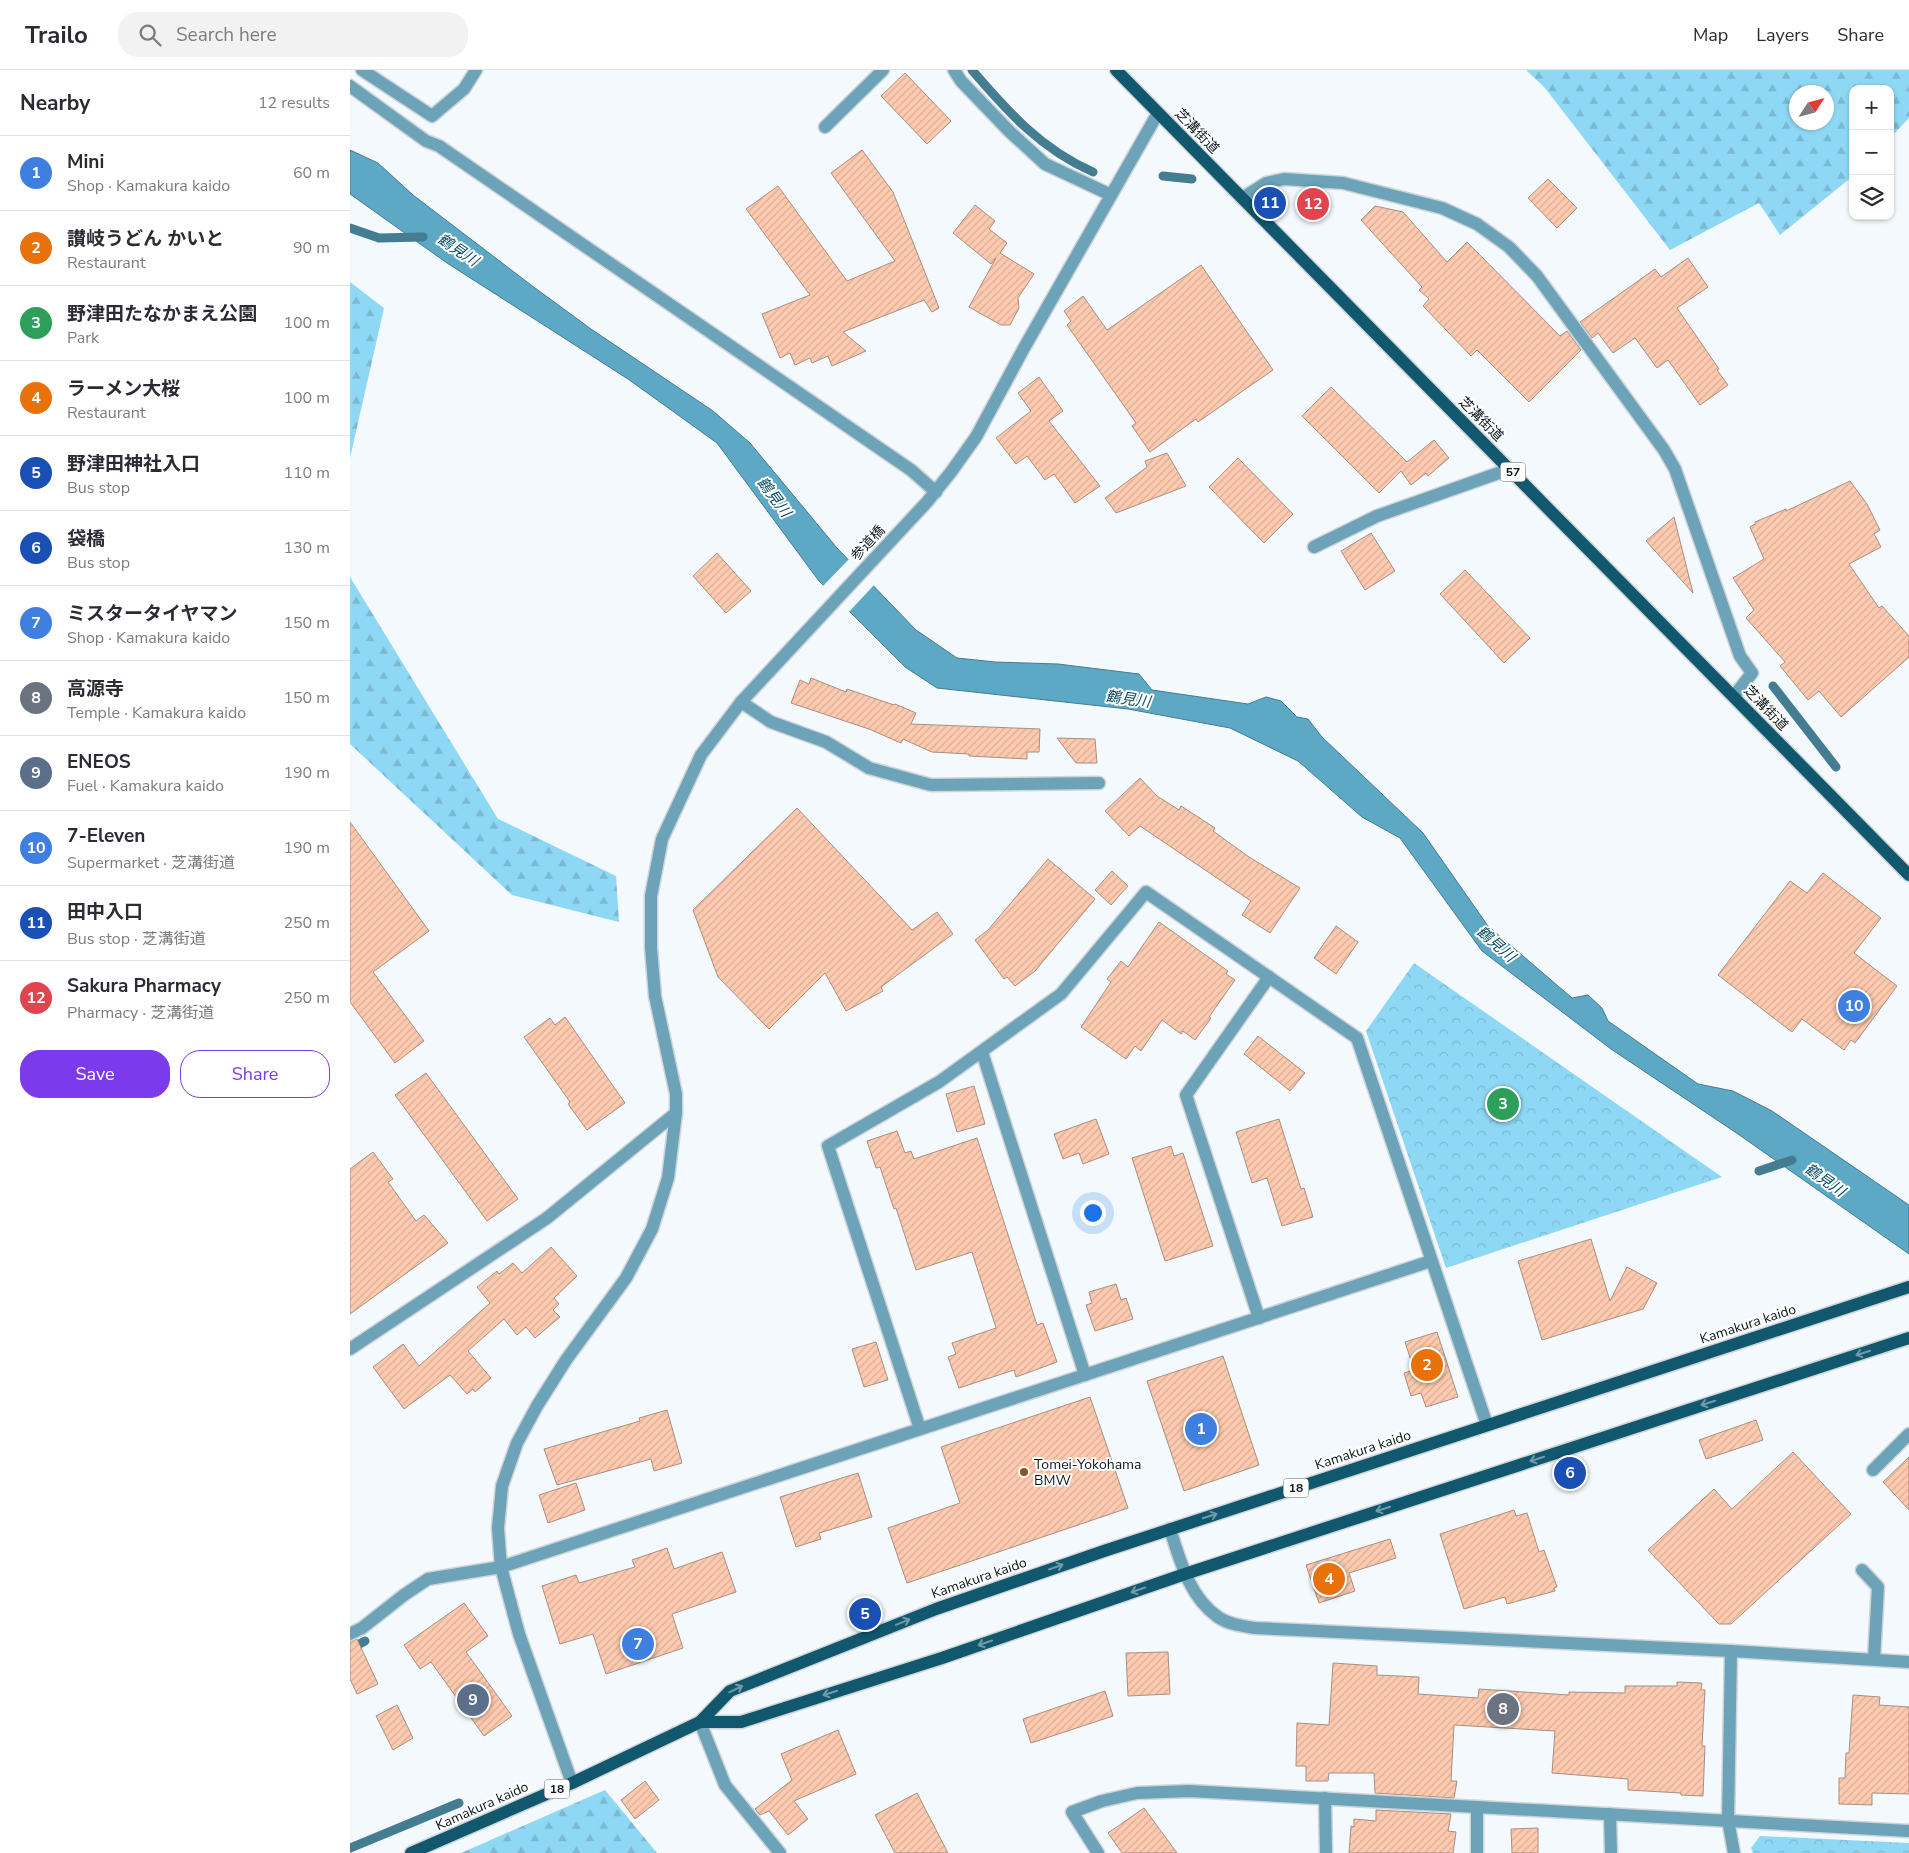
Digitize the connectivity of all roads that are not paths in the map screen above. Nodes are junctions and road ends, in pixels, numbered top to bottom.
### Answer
1 (362, 70) edge
2 (476, 70) edge
3 (883, 70) edge
4 (954, 70) edge
5 (1116, 70) edge
6 (350, 86) edge
7 (1158, 113) junction
8 (826, 127) dead end
9 (1111, 195) junction
10 (1242, 198) junction
11 (1510, 469) junction
12 (936, 492) junction
13 (1314, 547) dead end
14 (1734, 696) junction
15 (741, 702) junction
16 (1099, 783) dead end
17 (1903, 862) edge
18 (1909, 875) edge
19 (1269, 977) junction
20 (982, 1052) junction
21 (676, 1113) junction
22 (1431, 1262) junction
23 (1909, 1287) edge
24 (1259, 1318) junction
25 (1909, 1338) edge
26 (350, 1349) edge
27 (1085, 1375) junction
28 (1487, 1425) junction
29 (920, 1429) junction
30 (1909, 1434) edge
31 (1873, 1470) dead end
32 (1170, 1529) junction
33 (501, 1567) junction
34 (1862, 1570) dead end
35 (1185, 1574) junction
36 (350, 1634) edge
37 (1732, 1651) junction
38 (1874, 1659) junction
39 (1909, 1662) edge
40 (700, 1722) junction
41 (572, 1783) junction
42 (1325, 1798) junction
43 (1477, 1807) junction
44 (1610, 1814) junction
45 (1728, 1820) junction
46 (1909, 1830) edge
47 (411, 1853) edge
48 (780, 1853) edge
49 (1098, 1853) edge
50 (1326, 1853) edge
51 (1477, 1853) edge
52 (1611, 1853) edge
53 (1734, 1853) edge

1 - 2 street
3 - 8 street
4 - 9 street
5 - 7 main road, 芝溝街道 / 57
6 - 12 street
7 - 9 street, 参道橋
7 - 10 main road, 芝溝街道 / 57
9 - 12 street, 参道橋
10 - 11 main road, 芝溝街道 / 57
10 - 14 street
11 - 13 street
11 - 14 main road, 芝溝街道 / 57
12 - 15 street, 参道橋
14 - 17 main road, 芝溝街道 / 57
15 - 16 street
15 - 21 street, 参道橋
17 - 18 main road, 芝溝街道 / 57
19 - 20 street
19 - 22 street
19 - 24 street
20 - 27 street
20 - 29 street
21 - 26 street
21 - 33 street, 参道橋
22 - 24 street
22 - 28 street
23 - 28 main road, Kamakura kaido / 18
24 - 27 street
25 -> 35 main road, Kamakura kaido / 18
27 - 29 street
32 -> 28 main road, Kamakura kaido / 18
29 - 33 street
30 - 31 street
32 - 35 street
40 -> 32 main road, Kamakura kaido / 18
33 - 36 street
33 - 41 street, 参道橋
34 - 38 street
35 - 37 street
35 -> 40 main road, Kamakura kaido / 18
37 - 38 street
37 - 45 street
38 - 39 street
40 - 41 main road, Kamakura kaido / 18
40 - 48 street
41 - 47 main road, Kamakura kaido / 18
42 - 43 street
42 - 49 street
42 - 50 street
43 - 44 street
43 - 51 street
44 - 45 street
44 - 52 street
45 - 46 street
45 - 53 street

